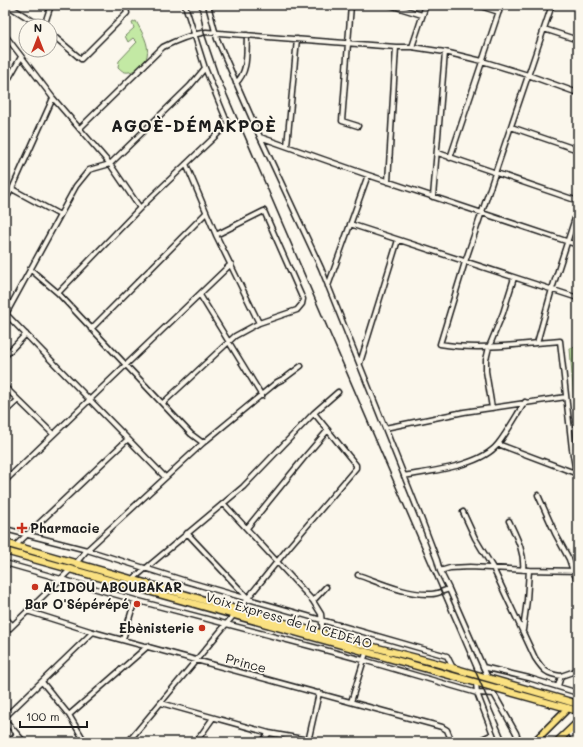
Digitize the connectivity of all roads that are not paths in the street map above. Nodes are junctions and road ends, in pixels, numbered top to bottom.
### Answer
1 (7, 5) edge
2 (51, 5) edge
3 (125, 5) edge
4 (185, 5) edge
5 (208, 5) edge
6 (351, 5) edge
7 (390, 5) edge
8 (426, 5) edge
9 (477, 5) edge
10 (501, 5) edge
11 (552, 5) edge
12 (499, 12) junction
13 (422, 15) junction
14 (28, 18) edge
15 (47, 18) edge
16 (544, 29) junction
17 (214, 33) junction
18 (194, 34) junction
19 (5, 35) edge
20 (247, 35) junction
21 (297, 39) junction
22 (58, 40) edge
23 (578, 40) edge
24 (348, 44) junction
25 (396, 47) junction
26 (412, 47) junction
27 (445, 52) junction
28 (18, 53) edge
29 (20, 58) edge
30 (22, 58) edge
31 (482, 61) junction
32 (205, 68) junction
33 (528, 75) junction
34 (236, 83) junction
35 (5, 85) edge
36 (578, 93) edge
37 (53, 98) junction
38 (358, 126) dead end
39 (511, 127) junction
40 (80, 128) junction
41 (260, 137) junction
42 (287, 146) junction
43 (578, 150) edge
44 (438, 153) junction
45 (450, 158) junction
46 (110, 164) junction
47 (186, 164) junction
48 (495, 173) junction
49 (368, 175) junction
50 (388, 182) junction
51 (12, 188) junction
52 (433, 197) junction
53 (5, 200) edge
54 (578, 201) edge
55 (140, 208) junction
56 (578, 209) edge
57 (206, 213) junction
58 (482, 214) junction
59 (60, 216) junction
60 (350, 224) junction
61 (216, 235) junction
62 (398, 240) junction
63 (568, 242) junction
64 (578, 245) edge
65 (465, 262) junction
66 (231, 264) junction
67 (30, 269) junction
68 (514, 278) junction
69 (328, 286) junction
70 (552, 289) junction
71 (58, 293) junction
72 (200, 295) junction
73 (578, 298) edge
74 (5, 314) edge
75 (260, 323) junction
76 (91, 329) junction
77 (26, 334) junction
78 (228, 341) junction
79 (537, 343) junction
80 (489, 347) junction
81 (5, 356) edge
82 (360, 363) junction
83 (126, 365) junction
84 (301, 366) dead end
85 (5, 387) edge
86 (338, 392) dead end
87 (262, 396) junction
88 (566, 397) junction
89 (89, 399) junction
90 (18, 400) junction
91 (525, 402) junction
92 (163, 403) junction
93 (492, 408) junction
94 (5, 412) edge
95 (314, 413) junction
96 (385, 428) junction
97 (328, 430) junction
98 (52, 434) junction
99 (128, 439) junction
100 (203, 443) junction
101 (498, 444) junction
102 (575, 473) junction
103 (404, 476) junction
104 (165, 477) junction
105 (5, 481) edge
106 (578, 485) edge
107 (538, 495) dead end
108 (224, 504) junction
109 (463, 512) dead end
110 (509, 521) dead end
111 (247, 528) junction
112 (5, 529) edge
113 (187, 533) junction
114 (26, 535) junction
115 (5, 543) edge
116 (15, 546) junction
117 (87, 550) junction
118 (5, 551) edge
119 (278, 562) junction
120 (5, 563) edge
121 (76, 563) junction
122 (146, 568) junction
123 (493, 568) junction
124 (71, 569) junction
125 (523, 570) junction
126 (529, 570) junction
127 (440, 571) junction
128 (572, 571) junction
129 (578, 571) edge
130 (358, 575) dead end
131 (61, 580) junction
132 (133, 580) junction
133 (578, 582) edge
134 (326, 587) dead end
135 (449, 589) junction
136 (248, 598) junction
137 (135, 600) junction
138 (313, 601) junction
139 (239, 609) junction
140 (27, 611) junction
141 (233, 616) junction
142 (5, 618) edge
143 (321, 619) junction
144 (226, 624) junction
145 (12, 625) junction
146 (523, 630) junction
147 (93, 632) junction
148 (5, 633) edge
149 (323, 634) junction
150 (123, 639) junction
151 (148, 646) junction
152 (366, 653) junction
153 (197, 659) junction
154 (363, 660) junction
155 (483, 667) junction
156 (454, 669) junction
157 (578, 670) edge
158 (561, 676) junction
159 (488, 679) junction
160 (42, 682) junction
161 (476, 683) junction
162 (558, 686) junction
163 (319, 693) junction
164 (477, 693) junction
165 (578, 693) edge
166 (351, 702) junction
167 (161, 703) junction
168 (578, 704) edge
169 (568, 708) junction
170 (578, 708) edge
171 (578, 711) edge
172 (69, 714) junction
173 (5, 718) edge
174 (214, 718) junction
175 (578, 722) edge
176 (570, 731) junction
177 (269, 733) junction
178 (17, 734) junction
179 (493, 734) junction
180 (308, 741) edge
181 (10, 742) edge
182 (24, 742) edge
183 (85, 742) edge
184 (128, 742) edge
185 (196, 742) edge
186 (262, 742) edge
187 (319, 742) edge
188 (452, 742) edge
189 (476, 742) edge
190 (496, 742) edge
191 (519, 742) edge
192 (534, 742) edge
193 (557, 742) edge
194 (575, 742) edge

1 - 14 street
2 - 15 street
3 - 22 street
4 - 18 street
5 - 17 street
6 - 24 street
7 - 13 street
8 - 13 street
9 - 12 street
10 - 12 street
11 - 16 street
12 - 31 street
13 - 26 street
16 - 23 street
16 - 33 street
17 - 18 street
17 - 20 street
17 - 34 street
18 - 32 street
18 - 40 street
19 - 28 street
20 - 21 street
20 - 34 street
21 - 24 street
21 - 42 street
24 - 25 street
24 - 38 street
25 - 26 street
25 - 50 street
26 - 27 street
27 - 31 street
27 - 44 street
29 - 35 street
30 - 37 street
31 - 33 street
31 - 45 street
32 - 46 street
32 - 47 street
33 - 36 street
33 - 39 street
34 - 41 street
37 - 40 street
37 - 51 street
39 - 43 street
39 - 48 street
40 - 46 street
41 - 42 street
41 - 69 street
42 - 49 street
44 - 45 street
44 - 52 street
45 - 48 street
46 - 55 street
46 - 59 street
47 - 55 street
47 - 57 street
48 - 54 street
48 - 58 street
49 - 50 street
49 - 60 street
50 - 52 street
51 - 53 street
51 - 59 street
52 - 58 street
55 - 71 street
56 - 63 street
57 - 61 street
57 - 76 street
58 - 63 street
58 - 65 street
59 - 67 street
60 - 62 street
60 - 69 street
61 - 66 street
61 - 75 street
62 - 65 street
62 - 82 street
63 - 64 street
63 - 70 street
65 - 68 street
65 - 80 street
66 - 72 street
66 - 75 street
67 - 71 street
67 - 74 street
68 - 70 street
68 - 80 street
69 - 82 street
70 - 73 street
70 - 79 street
71 - 76 street
72 - 78 street
72 - 83 street
74 - 77 street
75 - 78 street
76 - 83 street
77 - 81 street
77 - 89 street
78 - 87 street
78 - 92 street
79 - 80 street
79 - 88 street
80 - 93 street
82 - 96 street
83 - 89 street
83 - 92 street
84 - 87 street
85 - 90 street
86 - 95 street
87 - 100 street
88 - 91 street
88 - 102 street
89 - 98 street
89 - 99 street
90 - 94 street
90 - 98 street
91 - 93 street
91 - 101 street
92 - 100 street
93 - 96 street
95 - 97 street
95 - 108 street
96 - 103 street
97 - 111 street
97 - 119 street
98 - 105 street
99 - 104 street
99 - 114 street
100 - 104 street
101 - 102 street
101 - 103 street
102 - 106 street
103 - 127 street
104 - 117 street
107 - 128 street
108 - 111 street
108 - 113 street
109 - 123 street
110 - 125 street
111 - 119 street
112 - 114 street
113 - 122 street
113 - 136 street
114 - 116 street
114 - 117 street
115 - 116 main road
116 - 121 main road
117 - 121 street
117 - 122 street
118 - 124 main road, Voix Express de la CEDEAO
119 - 136 street
119 - 138 street
120 - 131 street
121 - 132 main road
122 - 132 street
122 - 136 street
123 - 125 street
123 - 127 street
123 - 146 street
124 - 131 street
124 - 141 main road, Voix Express de la CEDEAO
125 - 126 street
126 - 128 street
126 - 146 street
127 - 135 street
128 - 129 street
128 - 133 street
130 - 135 street
131 - 137 street
131 - 140 street
132 - 139 main road
134 - 138 street
135 - 155 street
136 - 139 street
136 - 143 street
137 - 144 street
137 - 150 street
138 - 143 street
139 - 149 main road
140 - 145 street
140 - 147 street, Prince
141 - 144 street
141 - 152 main road, Voix Express de la CEDEAO
142 - 145 street
143 - 149 street
143 - 156 street
144 - 153 street
144 - 154 street
145 - 148 street
146 - 158 street
147 - 150 street, Prince
147 - 160 street
149 - 156 main road
150 - 151 street, Prince
151 - 153 street, Prince
151 - 172 street
152 - 154 street
152 - 161 main road, Voix Express de la CEDEAO
153 - 163 street, Prince
153 - 167 street
154 - 164 street
154 - 166 street
155 - 159 street
155 - 162 street
156 - 159 main road
157 - 158 street
158 - 162 street
159 - 168 main road
160 - 172 street
160 - 173 street
161 - 164 street
161 - 169 main road, Voix Express de la CEDEAO
162 - 165 street
163 - 166 street, Prince
163 - 180 street
164 - 179 street
164 - 191 street
166 - 188 street, Prince
167 - 174 street
167 - 184 street
169 - 170 main road
169 - 171 main road
169 - 192 main road
172 - 183 street
173 - 178 street
174 - 177 street
174 - 185 street
175 - 176 main road
176 - 193 main road
176 - 194 street
177 - 180 street
177 - 186 street
178 - 181 street
178 - 182 street
179 - 189 street
179 - 190 street
180 - 187 street

